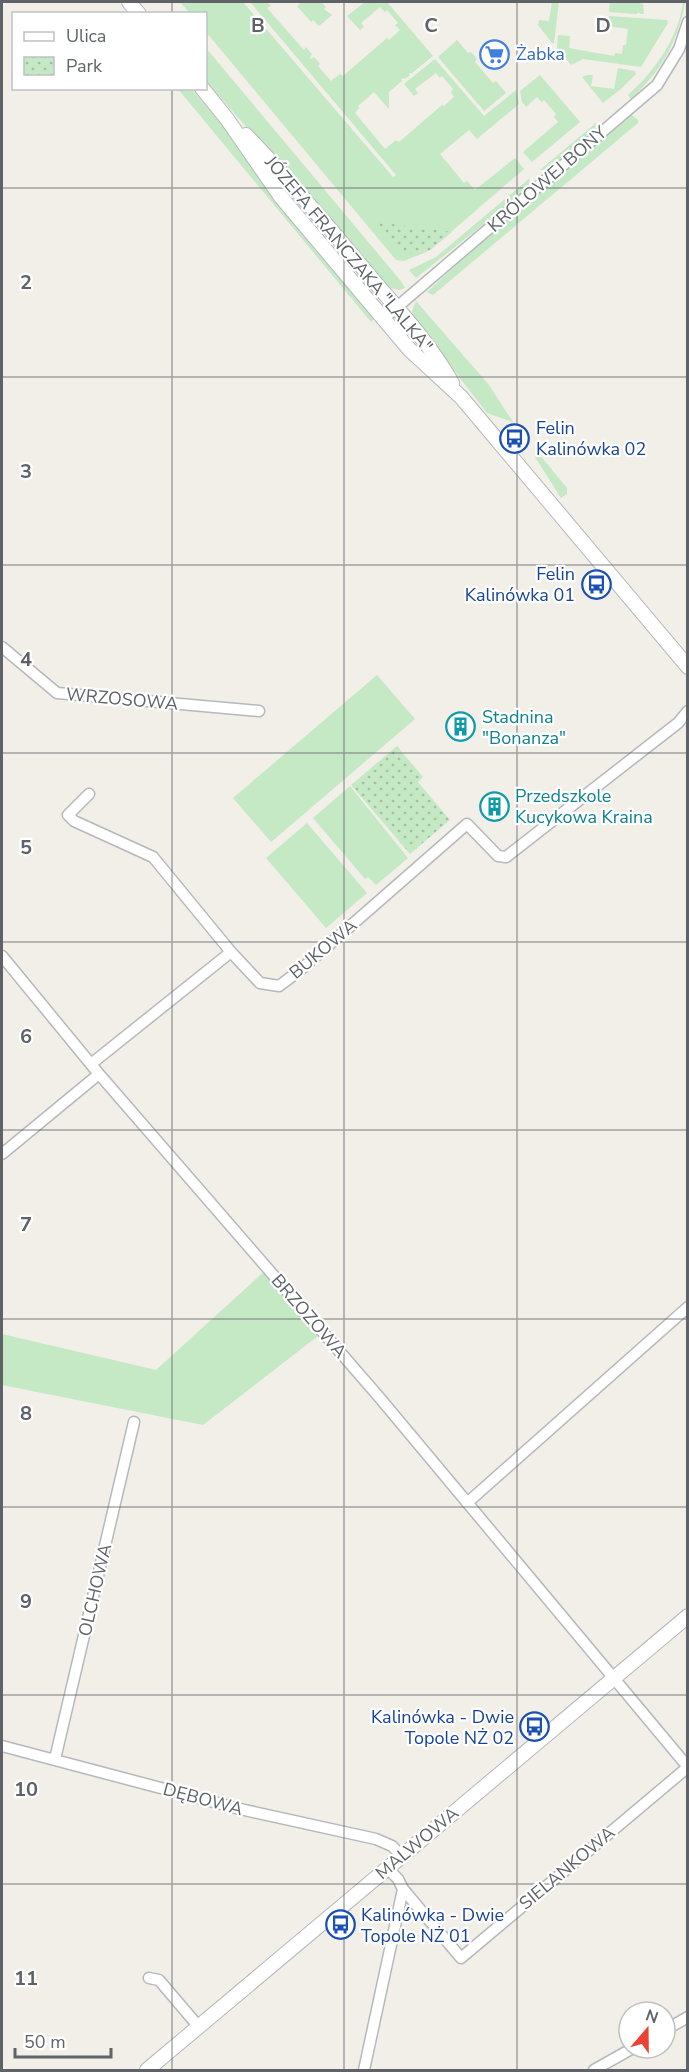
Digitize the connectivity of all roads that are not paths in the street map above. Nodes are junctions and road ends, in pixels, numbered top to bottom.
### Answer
1 (687, 22) edge
2 (204, 90) edge
3 (227, 119) junction
4 (396, 308) junction
5 (383, 319) junction
6 (461, 397) junction
7 (2, 647) edge
8 (687, 668) edge
9 (259, 711) dead end
10 (687, 711) edge
11 (89, 794) dead end
12 (231, 952) junction
13 (2, 956) edge
14 (91, 1064) junction
15 (99, 1074) junction
16 (2, 1154) edge
17 (687, 1307) edge
18 (134, 1422) dead end
19 (467, 1503) junction
20 (687, 1616) edge
21 (613, 1678) junction
22 (2, 1746) edge
23 (55, 1759) junction
24 (687, 1767) edge
25 (402, 1856) junction
26 (387, 1868) junction
27 (403, 1889) junction
28 (149, 1978) dead end
29 (199, 2027) junction
30 (617, 2057) edge
31 (147, 2070) edge
32 (364, 2070) edge
33 (594, 2070) edge

1 - 4 street, KRÓLOWEJ BONY
2 - 3 street, JÓZEFA FRANCZAKA "LALKA"
3 - 4 street, JÓZEFA FRANCZAKA "LALKA"
3 - 5 street, JÓZEFA FRANCZAKA "LALKA"
4 - 5 street, KRÓLOWEJ BONY
4 - 6 street, JÓZEFA FRANCZAKA "LALKA"
5 - 6 street, JÓZEFA FRANCZAKA "LALKA"
6 - 8 street, JÓZEFA FRANCZAKA "LALKA"
7 - 9 street, WRZOSOWA
10 - 12 street, BUKOWA
11 - 12 street, BUKOWA
12 - 14 street
13 - 14 street, BRZOZOWA
14 - 15 street, BRZOZOWA
15 - 16 street
15 - 19 street, BRZOZOWA
17 - 19 street
18 - 23 street, OLCHOWA
19 - 21 street, BRZOZOWA
20 - 21 street, MALWOWA
21 - 24 street, BRZOZOWA
21 - 25 street, MALWOWA
22 - 23 street, DĘBOWA
23 - 25 street, DĘBOWA
24 - 27 street, SIELANKOWA
25 - 26 street, MALWOWA
26 - 27 street
26 - 29 street, MALWOWA
27 - 32 street
28 - 29 street
29 - 31 street, MALWOWA
30 - 33 street

